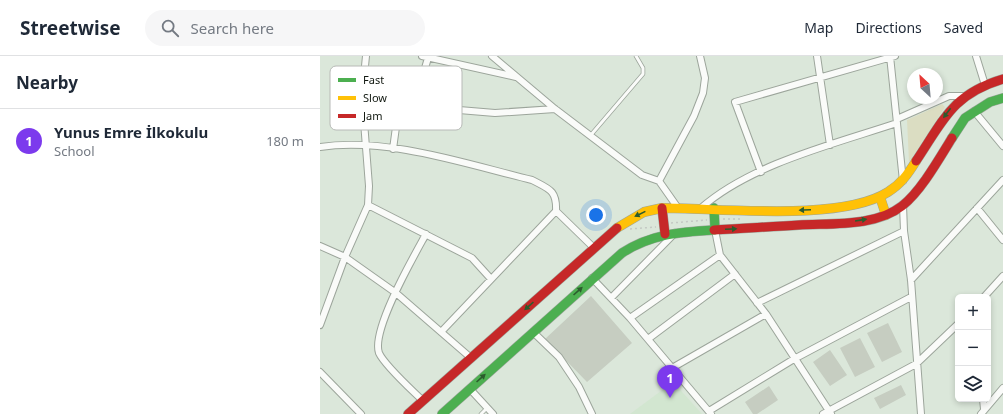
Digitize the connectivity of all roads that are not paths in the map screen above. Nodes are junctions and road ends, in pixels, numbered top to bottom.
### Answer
1 (366, 56) edge
2 (492, 56) edge
3 (636, 56) edge
4 (700, 56) edge
5 (817, 56) edge
6 (976, 56) edge
7 (425, 57) edge
8 (892, 57) edge
9 (365, 66) edge
10 (820, 76) junction
11 (518, 78) junction
12 (1003, 79) edge
13 (985, 85) junction
14 (963, 96) junction
15 (1003, 98) edge
16 (462, 110) edge
17 (555, 110) junction
18 (974, 111) junction
19 (897, 121) junction
20 (365, 130) edge
21 (396, 130) edge
22 (590, 136) junction
23 (320, 140) edge
24 (366, 145) junction
25 (323, 146) edge
26 (830, 146) junction
27 (1003, 146) edge
28 (393, 149) junction
29 (910, 169) junction
30 (761, 172) junction
31 (659, 180) junction
32 (902, 180) junction
33 (1003, 180) edge
34 (923, 181) junction
35 (880, 197) junction
36 (368, 205) junction
37 (903, 205) junction
38 (662, 208) junction
39 (678, 208) junction
40 (701, 208) junction
41 (714, 208) junction
42 (977, 208) junction
43 (556, 211) junction
44 (886, 215) junction
45 (664, 230) junction
46 (715, 230) junction
47 (676, 232) junction
48 (904, 232) junction
49 (426, 234) junction
50 (1003, 240) edge
51 (320, 246) edge
52 (594, 248) junction
53 (720, 255) junction
54 (345, 257) junction
55 (735, 274) junction
56 (1003, 276) edge
57 (592, 278) junction
58 (491, 280) junction
59 (911, 280) junction
60 (396, 293) junction
61 (987, 294) edge
62 (911, 297) junction
63 (611, 298) junction
64 (757, 303) junction
65 (766, 314) junction
66 (630, 318) junction
67 (320, 325) edge
68 (955, 327) edge
69 (441, 332) junction
70 (533, 332) junction
71 (648, 339) junction
72 (471, 358) junction
73 (794, 359) junction
74 (916, 364) junction
75 (672, 368) junction
76 (320, 372) edge
77 (1003, 388) edge
78 (470, 389) junction
79 (423, 401) junction
80 (984, 402) edge
81 (488, 408) junction
82 (710, 412) edge
83 (983, 412) edge
84 (828, 413) edge
85 (361, 414) edge
86 (408, 414) edge
87 (442, 414) edge
88 (481, 414) edge
89 (493, 414) edge
90 (592, 414) edge
91 (921, 414) edge

1 - 9 street
2 - 11 street
3 - 22 lane
4 - 31 street
5 - 10 street
6 - 13 street
7 - 11 street
8 - 10 street
8 - 19 street
10 - 26 street
10 - 30 street
11 - 17 street
12 - 13 main road
13 - 14 main road
14 - 19 street
14 -> 29 main road
15 - 18 main road
16 - 17 street
17 - 22 street
18 - 27 street
18 - 34 main road
19 - 26 street
19 - 32 street
20 - 24 street
21 - 28 street
22 - 31 street
23 - 25 street
24 - 25 street
24 - 28 street
24 - 36 street
26 - 30 street
28 - 43 street
29 - 32 main road
29 - 34 main road
30 - 40 street
31 - 39 street
32 - 35 main road
33 - 42 street
34 - 37 main road
35 -> 41 main road
35 - 44 main road
36 - 49 street
36 - 54 street
37 - 44 main road
37 - 48 street
38 - 39 main road
38 - 45 main road
38 -> 52 main road
39 - 40 main road
40 - 41 main road
41 - 46 main road
42 - 50 street
42 - 59 street
43 - 52 street
43 - 58 street
46 -> 44 main road
45 - 47 main road
45 - 57 main road
46 - 47 main road
46 - 53 street
47 - 63 street
48 - 59 street
48 - 64 street
49 - 58 street
49 - 60 street
51 - 54 street
52 -> 72 main road
53 - 55 street
53 - 66 street
54 - 60 street
54 - 67 street
55 - 64 street
55 - 71 street
56 - 61 street
57 - 63 street
70 -> 57 main road
58 - 69 street
59 - 62 street
60 - 69 street
60 - 79 street
62 - 73 street
62 - 74 street
63 - 66 street
64 - 65 street
65 - 73 street
65 - 75 street
66 - 71 street
68 - 74 street
69 - 72 street
78 -> 70 main road
70 - 90 street
71 - 75 street
72 - 79 main road
73 - 82 street
73 - 84 street
74 - 84 street
74 - 91 street
75 - 82 street
76 - 85 street
77 - 83 street
78 - 81 street
78 - 87 main road
79 - 86 main road
80 - 83 street
81 - 88 lane
81 - 89 street

